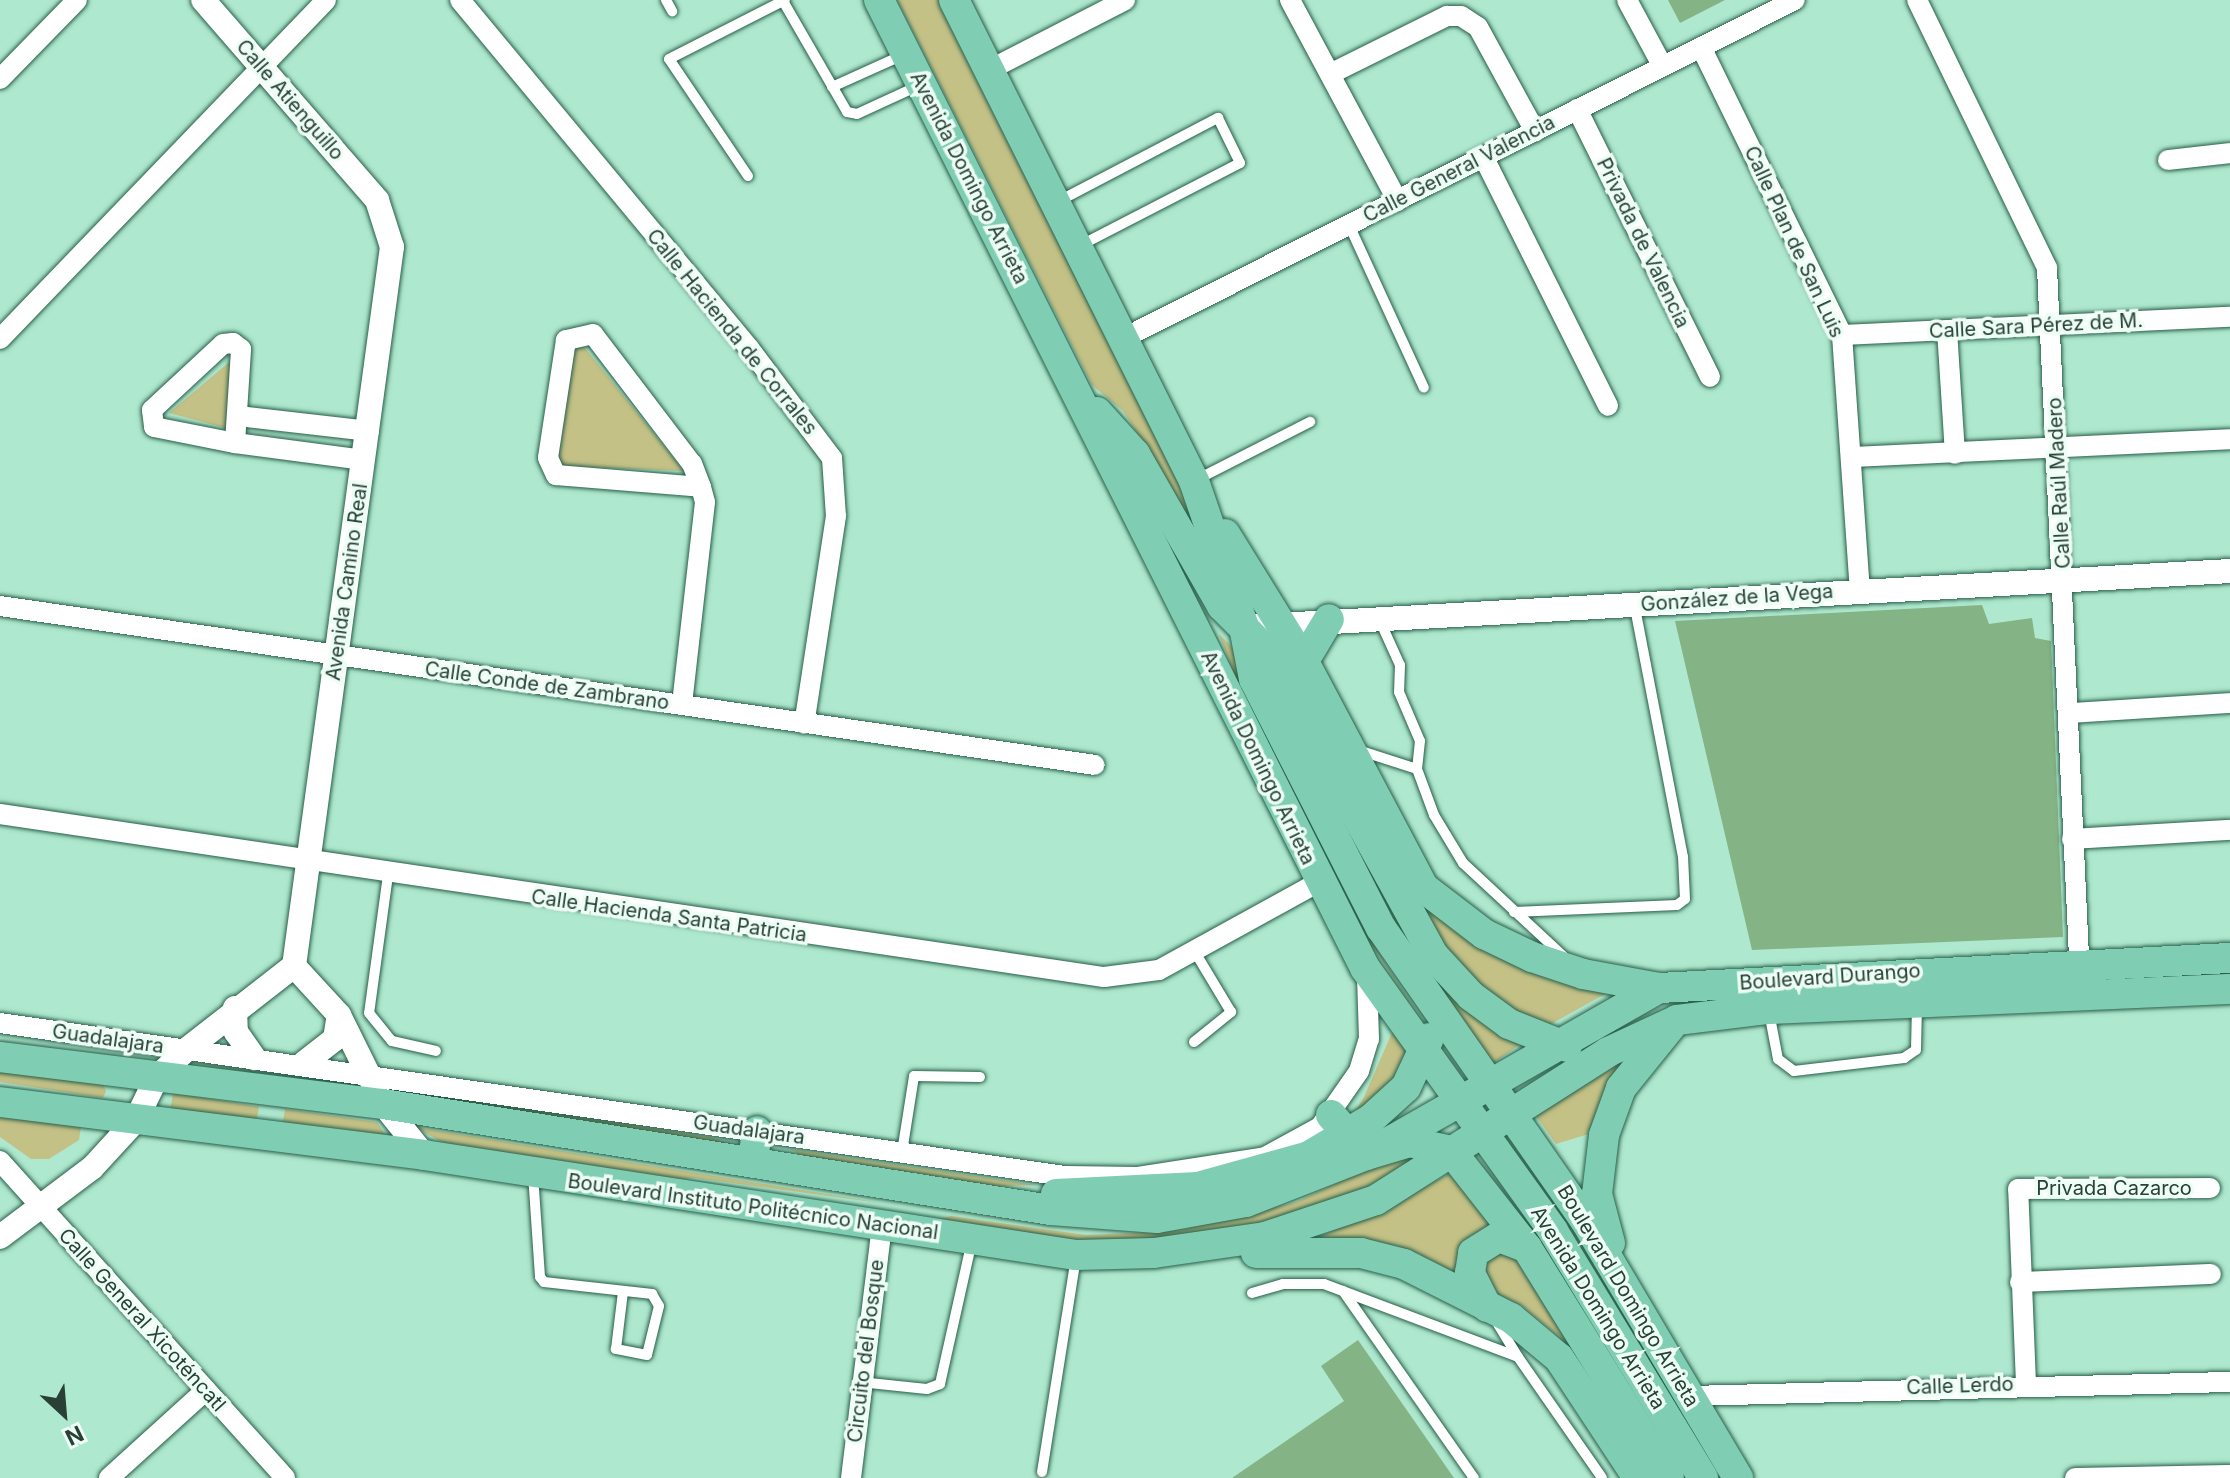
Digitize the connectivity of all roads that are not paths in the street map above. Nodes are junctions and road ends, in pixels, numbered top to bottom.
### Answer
1 (77, 0) edge
2 (203, 0) edge
3 (326, 0) edge
4 (460, 0) edge
5 (666, 0) edge
6 (784, 0) edge
7 (879, 0) edge
8 (954, 0) edge
9 (1125, 0) edge
10 (1290, 0) edge
11 (1627, 0) edge
12 (1795, 0) edge
13 (1917, 0) edge
14 (672, 11) dead end
15 (1701, 47) junction
16 (907, 54) junction
17 (1662, 65) junction
18 (262, 68) junction
19 (989, 70) junction
20 (1330, 74) junction
21 (0, 79) edge
22 (922, 85) junction
23 (832, 87) junction
24 (1577, 109) junction
25 (1535, 131) junction
26 (2230, 153) edge
27 (1484, 158) junction
28 (2168, 160) dead end
29 (748, 176) dead end
30 (377, 200) joint
31 (1398, 201) junction
32 (1056, 203) junction
33 (1349, 225) junction
34 (1078, 246) junction
35 (2230, 317) edge
36 (2052, 325) junction
37 (1947, 330) junction
38 (1842, 335) junction
39 (1124, 338) junction
40 (0, 339) edge
41 (1710, 377) dead end
42 (1424, 388) dead end
43 (1076, 391) junction
44 (1608, 406) dead end
45 (238, 416) junction
46 (1310, 422) dead end
47 (369, 431) junction
48 (2230, 439) edge
49 (235, 443) junction
50 (2056, 452) junction
51 (1955, 454) junction
52 (1852, 457) junction
53 (364, 460) junction
54 (1194, 481) junction
55 (701, 487) junction
56 (2230, 571) edge
57 (2064, 581) junction
58 (1860, 591) junction
59 (1634, 605) junction
60 (0, 606) edge
61 (1377, 615) junction
62 (1329, 619) junction
63 (1278, 623) junction
64 (1244, 627) junction
65 (337, 658) junction
66 (1302, 658) junction
67 (1290, 690) junction
68 (2230, 703) edge
69 (682, 704) junction
70 (2071, 713) junction
71 (804, 724) junction
72 (1281, 732) junction
73 (1346, 745) junction
74 (1095, 765) dead end
75 (1417, 769) junction
76 (0, 814) edge
77 (2230, 830) edge
78 (2072, 839) junction
79 (308, 860) junction
80 (388, 875) junction
81 (1319, 882) junction
82 (1514, 912) junction
83 (1195, 952) junction
84 (2230, 958) edge
85 (2079, 965) junction
86 (294, 966) junction
87 (1365, 968) junction
88 (1583, 974) junction
89 (1659, 988) junction
90 (2230, 989) edge
91 (2080, 995) junction
92 (1917, 1005) junction
93 (235, 1008) junction
94 (1435, 1008) junction
95 (1768, 1009) junction
96 (339, 1015) junction
97 (1677, 1020) junction
98 (0, 1023) edge
99 (1194, 1042) dead end
100 (1554, 1045) junction
101 (186, 1050) junction
102 (436, 1051) dead end
103 (1608, 1052) junction
104 (1425, 1056) junction
105 (0, 1057) edge
106 (254, 1058) junction
107 (304, 1063) junction
108 (367, 1073) junction
109 (157, 1077) junction
110 (980, 1077) dead end
111 (1490, 1082) junction
112 (1460, 1100) junction
113 (0, 1102) edge
114 (383, 1104) junction
115 (1515, 1115) junction
116 (136, 1120) junction
117 (1348, 1135) junction
118 (1485, 1135) junction
119 (755, 1145) junction
120 (902, 1152) junction
121 (424, 1155) junction
122 (1454, 1155) junction
123 (0, 1161) edge
124 (533, 1174) junction
125 (2210, 1188) dead end
126 (967, 1192) junction
127 (1057, 1193) junction
128 (40, 1209) junction
129 (882, 1225) junction
130 (0, 1237) edge
131 (972, 1239) junction
132 (1527, 1248) junction
133 (1307, 1250) junction
134 (1154, 1253) junction
135 (1076, 1255) junction
136 (2211, 1274) dead end
137 (2020, 1282) junction
138 (1622, 1283) junction
139 (1324, 1284) junction
140 (1343, 1291) junction
141 (623, 1292) junction
142 (1252, 1293) dead end
143 (1487, 1307) junction
144 (1518, 1357) junction
145 (860, 1382) junction
146 (2230, 1382) edge
147 (2026, 1384) junction
148 (206, 1390) junction
149 (1690, 1396) junction
150 (1042, 1472) dead end
151 (2230, 1475) edge
152 (2112, 1476) edge
153 (109, 1478) edge
154 (285, 1478) edge
155 (851, 1478) edge
156 (1474, 1478) edge
157 (1602, 1478) edge
158 (1638, 1478) edge
159 (1669, 1478) edge
160 (1703, 1478) edge
161 (1738, 1478) edge
162 (2075, 1478) edge

1 - 21 street
2 - 18 street, Calle Atienguillo
3 - 18 street
4 - 71 street, Calle Hacienda de Corrales
5 - 14 lane
6 - 23 lane
6 - 29 lane
7 - 16 main road, Avenida Domingo Arrieta
8 - 19 main road, Avenida Domingo Arrieta
9 - 19 street
10 - 20 street
11 - 17 street
12 - 15 street, Calle General Valencia
13 - 36 street, Calle Raúl Madero
15 - 17 street, Calle General Valencia
15 - 38 street, Calle Plan de San Luis
16 - 22 main road, Avenida Domingo Arrieta
16 - 23 lane
17 - 24 street, Calle General Valencia
18 - 30 street, Calle Atienguillo
18 - 40 street
19 - 32 main road, Avenida Domingo Arrieta
20 - 25 street
20 - 31 street
22 - 23 lane
22 - 43 main road, Avenida Domingo Arrieta
24 - 25 street, Calle General Valencia
24 - 41 street, Privada de Valencia
25 - 27 street, Calle General Valencia
26 - 28 street
27 - 31 street, Calle General Valencia
27 - 44 street
30 - 47 street, Avenida Camino Real
31 - 33 street, Calle General Valencia
32 - 34 main road, Avenida Domingo Arrieta
32 - 34 lane
33 - 39 street, Calle General Valencia
33 - 42 lane
34 - 39 main road, Avenida Domingo Arrieta
35 - 36 street, Calle Sara Pérez de M.
36 - 37 street, Calle Sara Pérez de M.
36 - 50 street, Calle Raúl Madero
37 - 38 street, Calle Sara Pérez de M.
37 - 51 street
38 - 52 street, Calle Plan de San Luis
39 - 54 main road, Avenida Domingo Arrieta
43 - 64 main road
43 - 81 main road, Avenida Domingo Arrieta
45 - 47 street
45 - 49 street
45 - 49 street
46 - 54 lane
47 - 53 street, Avenida Camino Real
48 - 50 street
49 - 53 street
50 - 51 street
50 - 57 street, Calle Raúl Madero
51 - 52 street
52 - 58 street, Calle Plan de San Luis
53 - 65 street, Avenida Camino Real
54 - 63 main road
54 - 64 main road, Avenida Domingo Arrieta
55 - 55 street
55 - 69 street
56 - 57 street, González de la Vega
57 - 58 street, González de la Vega
57 - 70 street, Calle Raúl Madero
58 - 59 street, González de la Vega
59 - 61 street, González de la Vega
59 - 82 lane
60 - 65 street, Calle Conde de Zambrano
61 - 62 street, González de la Vega
61 - 75 lane
62 - 63 street, González de la Vega
62 - 66 main road
63 - 64 street, González de la Vega
63 - 66 main road
64 - 67 main road
64 - 72 main road, Avenida Domingo Arrieta
65 - 69 street, Calle Conde de Zambrano
65 - 79 street, Avenida Camino Real
66 - 67 main road
66 - 73 main road
67 - 72 main road
67 - 100 main road
68 - 70 street
69 - 71 street, Calle Conde de Zambrano
70 - 78 street, Calle Raúl Madero
71 - 74 street, Calle Conde de Zambrano
72 - 94 main road, Avenida Domingo Arrieta
73 - 75 lane
73 - 88 main road
75 - 82 lane
76 - 79 street, Calle Hacienda Santa Patricia
77 - 78 street
78 - 85 street, Calle Raúl Madero
79 - 80 street, Calle Hacienda Santa Patricia
79 - 86 street, Avenida Camino Real
80 - 83 street, Calle Hacienda Santa Patricia
80 - 102 lane
81 - 83 street, Calle Hacienda Santa Patricia
81 - 87 main road, Avenida Domingo Arrieta
82 - 88 lane
83 - 99 lane
84 - 85 main road, Boulevard Durango
85 - 89 main road, Boulevard Durango
85 - 91 street, Calle Raúl Madero
86 - 93 street
86 - 96 street
87 - 104 main road, Avenida Domingo Arrieta
87 - 117 street, Guadalajara
88 - 89 main road
89 - 100 main road, Boulevard Durango
90 - 91 main road, Boulevard Durango
91 - 92 main road, Boulevard Durango
92 - 95 main road, Boulevard Durango
92 - 95 lane
93 - 101 street
93 - 106 street
94 - 104 main road
94 - 111 main road, Avenida Domingo Arrieta
95 - 97 main road, Boulevard Durango
96 - 107 street
96 - 108 street
97 - 103 main road, Boulevard Durango
97 - 138 main road
98 - 101 street, Guadalajara
100 - 103 main road
100 - 111 main road, Boulevard Durango
101 - 106 street, Guadalajara
101 - 109 street
103 - 115 main road, Boulevard Durango
104 - 112 main road, Avenida Domingo Arrieta
104 - 117 main road
105 - 109 main road
106 - 107 street, Guadalajara
107 - 108 street, Guadalajara
108 - 114 street
108 - 119 street, Guadalajara
109 - 114 main road
109 - 116 street
110 - 120 lane
111 - 112 main road, Boulevard Durango
111 - 115 main road, Avenida Domingo Arrieta
112 - 117 main road
112 - 118 main road, Avenida Domingo Arrieta
113 - 116 main road, Boulevard Instituto Politécnico Nacional
114 - 119 main road
114 - 121 street
115 - 118 main road, Boulevard Durango
115 - 138 main road, Boulevard Domingo Arrieta
116 - 121 main road, Boulevard Instituto Politécnico Nacional
116 - 128 street
117 - 122 main road
117 - 127 street, Guadalajara
117 - 127 main road
118 - 122 main road, Boulevard Instituto Politécnico Nacional
118 - 160 main road, Avenida Domingo Arrieta
119 - 120 street, Guadalajara
119 - 126 main road
120 - 127 street, Guadalajara
121 - 124 main road, Boulevard Instituto Politécnico Nacional
122 - 132 main road
122 - 134 main road, Boulevard Instituto Politécnico Nacional
123 - 128 street, Calle General Xicoténcatl
124 - 129 main road, Boulevard Instituto Politécnico Nacional
124 - 141 lane
125 - 137 street, Privada Cazarco
126 - 127 main road
126 - 129 main road
128 - 130 street
128 - 148 street, Calle General Xicoténcatl
129 - 131 main road, Boulevard Instituto Politécnico Nacional
129 - 145 street, Circuito del Bosque
131 - 135 main road, Boulevard Instituto Politécnico Nacional
131 - 145 lane
132 - 143 main road
132 - 159 main road
133 - 134 main road
133 - 139 lane
133 - 143 main road
134 - 135 main road, Boulevard Instituto Politécnico Nacional
135 - 150 lane
136 - 137 street
137 - 147 street
138 - 149 main road, Boulevard Domingo Arrieta
139 - 140 lane
139 - 142 lane
140 - 144 lane
140 - 156 lane
141 - 141 lane
143 - 144 lane
143 - 158 main road
144 - 157 lane
145 - 155 street, Circuito del Bosque
146 - 147 street, Calle Lerdo
147 - 149 street, Calle Lerdo
148 - 153 street
148 - 154 street, Calle General Xicoténcatl
149 - 161 main road, Boulevard Domingo Arrieta
151 - 152 street
152 - 162 street

